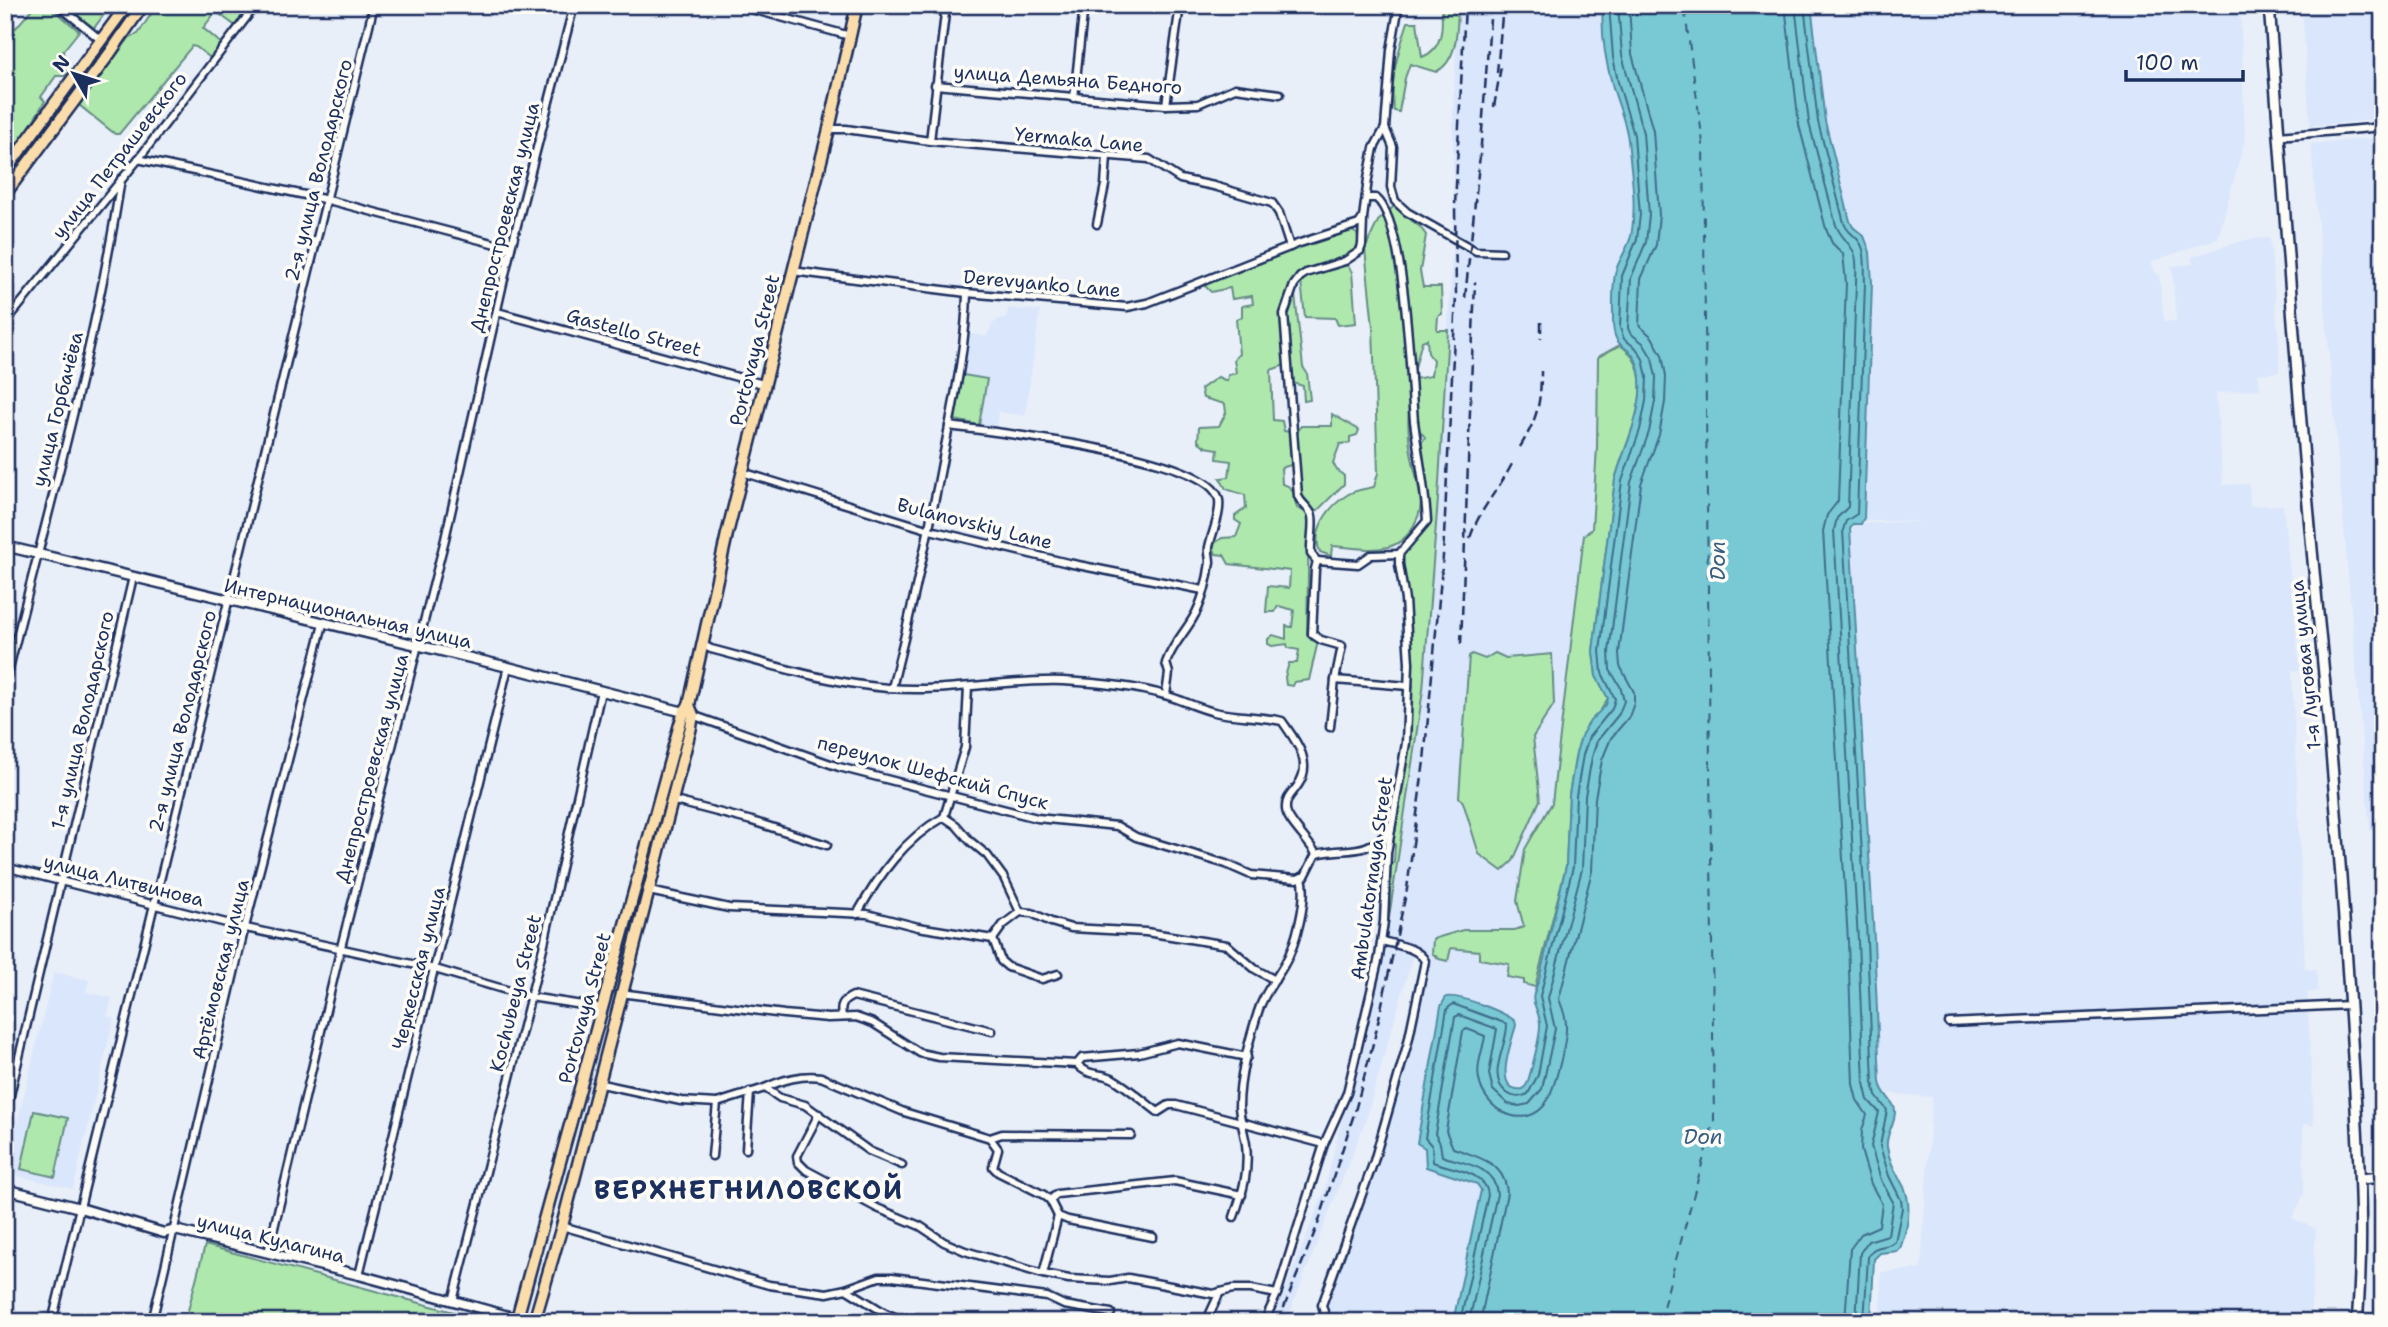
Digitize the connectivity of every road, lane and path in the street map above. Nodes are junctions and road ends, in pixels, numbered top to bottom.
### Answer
1 (58, 5) edge
2 (127, 5) edge
3 (143, 5) edge
4 (256, 5) edge
5 (374, 5) edge
6 (574, 5) edge
7 (737, 5) edge
8 (857, 5) edge
9 (946, 5) edge
10 (1084, 5) edge
11 (1180, 5) edge
12 (1399, 5) edge
13 (2269, 5) edge
14 (850, 36) junction
15 (102, 41) junction
16 (935, 85) junction
17 (1280, 94) dead end
18 (1074, 98) junction
19 (1167, 105) junction
20 (2383, 127) edge
21 (1385, 128) junction
22 (829, 129) junction
23 (2278, 136) junction
24 (930, 141) junction
25 (1107, 156) junction
26 (138, 159) junction
27 (5, 171) edge
28 (121, 179) junction
29 (5, 194) edge
30 (1366, 198) junction
31 (328, 200) junction
32 (1361, 221) junction
33 (1097, 224) dead end
34 (1290, 247) junction
35 (512, 248) junction
36 (1502, 252) dead end
37 (792, 271) junction
38 (967, 293) junction
39 (497, 312) junction
40 (5, 323) edge
41 (763, 384) junction
42 (949, 426) junction
43 (742, 472) junction
44 (930, 530) junction
45 (5, 546) edge
46 (37, 554) junction
47 (1399, 554) junction
48 (1317, 561) junction
49 (133, 577) junction
50 (1203, 590) junction
51 (227, 601) junction
52 (323, 624) junction
53 (701, 644) junction
54 (418, 647) junction
55 (508, 667) junction
56 (1335, 680) junction
57 (5, 685) edge
58 (1408, 686) junction
59 (968, 687) junction
60 (892, 688) junction
61 (601, 691) junction
62 (1166, 695) junction
63 (689, 711) junction
64 (1330, 727) dead end
65 (952, 795) junction
66 (671, 800) junction
67 (944, 817) junction
68 (1392, 829) junction
69 (827, 845) dead end
70 (1316, 854) junction
71 (5, 867) edge
72 (1301, 877) junction
73 (60, 880) junction
74 (649, 891) junction
75 (153, 904) junction
76 (1020, 912) junction
77 (857, 914) junction
78 (246, 928) junction
79 (993, 939) junction
80 (1382, 941) junction
81 (341, 947) junction
82 (435, 969) junction
83 (1058, 974) dead end
84 (1275, 980) junction
85 (620, 993) junction
86 (530, 998) junction
87 (2350, 1005) junction
88 (602, 1008) junction
89 (842, 1016) junction
90 (1949, 1023) dead end
91 (992, 1031) dead end
92 (1247, 1058) junction
93 (1077, 1064) junction
94 (597, 1083) junction
95 (765, 1088) junction
96 (750, 1092) junction
97 (716, 1103) junction
98 (819, 1114) junction
99 (5, 1116) edge
100 (1242, 1122) junction
101 (1131, 1135) dead end
102 (990, 1138) junction
103 (1324, 1144) junction
104 (746, 1149) dead end
105 (712, 1156) dead end
106 (902, 1165) dead end
107 (2383, 1177) edge
108 (2360, 1179) junction
109 (5, 1189) edge
110 (1242, 1195) junction
111 (1050, 1200) junction
112 (80, 1208) junction
113 (1058, 1216) junction
114 (1234, 1217) dead end
115 (562, 1226) junction
116 (175, 1230) junction
117 (1153, 1237) dead end
118 (268, 1254) junction
119 (1043, 1274) junction
120 (359, 1275) junction
121 (846, 1289) junction
122 (1220, 1292) junction
123 (1277, 1294) junction
124 (453, 1301) junction
125 (1111, 1313) dead end
126 (516, 1320) edge
127 (52, 1322) edge
128 (152, 1322) edge
129 (532, 1322) edge
130 (908, 1322) edge
131 (1206, 1322) edge
132 (1264, 1322) edge
133 (1327, 1322) edge
134 (2357, 1322) edge

1 - 15 street
2 - 15 main road
3 - 29 main road
4 - 26 street, улица Петрашевского
5 - 31 street, 2-я улица Володарского
6 - 35 street, Днепростроевская улица
7 - 14 street
8 - 14 main road, Portovaya Street
9 - 16 street
10 - 18 street
11 - 19 street
12 - 21 street
13 - 23 main road, 1-я Луговая улица
14 - 22 main road, Portovaya Street
15 - 27 main road
16 - 18 street, улица Демьяна Бедного
16 - 24 street
17 - 19 street, улица Демьяна Бедного
18 - 19 street, улица Демьяна Бедного
20 - 23 street
21 - 30 street
21 - 36 street
22 - 24 street, Yermaka Lane
22 - 37 main road, Portovaya Street
23 - 87 main road, 1-я Луговая улица
24 - 25 street, Yermaka Lane
25 - 33 street
25 - 34 street, Yermaka Lane
26 - 28 street, улица Петрашевского
26 - 31 street
28 - 40 street, улица Петрашевского
28 - 46 street, улица Горбачёва
30 - 32 street
30 - 47 street
31 - 35 street
31 - 51 street, 2-я улица Володарского
32 - 34 street, Derevyanko Lane
32 - 48 street
34 - 38 street, Derevyanko Lane
35 - 39 street, Днепростроевская улица
37 - 38 street, Derevyanko Lane
37 - 41 main road, Portovaya Street
38 - 42 street
39 - 41 street, Gastello Street
39 - 54 street, Днепростроевская улица
41 - 43 main road, Portovaya Street
42 - 44 street
42 - 50 street
43 - 44 street, Bulanovskiy Lane
43 - 53 main road, Portovaya Street
44 - 50 street, Bulanovskiy Lane
44 - 60 street
45 - 46 street, Интернациональная улица
46 - 49 street, Интернациональная улица
46 - 57 street, улица Горбачёва
47 - 48 street
47 - 58 street, Ambulatornaya Street
48 - 56 street
49 - 51 street, Интернациональная улица
49 - 73 street, 1-я улица Володарского
50 - 62 street
51 - 52 street, Интернациональная улица
51 - 75 street, 2-я улица Володарского
52 - 54 street, Интернациональная улица
52 - 78 street, Артёмовская улица
53 - 60 street
53 - 63 main road, Portovaya Street
54 - 55 street, Интернациональная улица
54 - 81 street, Днепростроевская улица
55 - 61 street, Интернациональная улица
55 - 82 street, Черкесская улица
56 - 58 street
56 - 64 street
58 - 68 street, Ambulatornaya Street
59 - 60 street
59 - 62 street
59 - 65 street
61 - 63 street, Интернациональная улица
61 - 86 street, Kochubeya Street
62 - 70 street
63 - 65 street, переулок Шефский Спуск
63 - 66 main road, Portovaya Street
63 - 88 main road, Portovaya Street
65 - 67 street
65 - 72 street, переулок Шефский Спуск
66 - 69 street
66 - 74 main road, Portovaya Street
67 - 76 street
67 - 77 street
68 - 70 street
68 - 80 street, Ambulatornaya Street
70 - 72 street
71 - 73 street, улица Литвинова
72 - 84 street
73 - 75 street, улица Литвинова
73 - 99 street, 1-я улица Володарского
74 - 77 street
74 - 85 main road, Portovaya Street
75 - 78 street, улица Литвинова
75 - 112 street, 2-я улица Володарского
76 - 79 street
76 - 84 street
77 - 79 street
78 - 81 street, улица Литвинова
78 - 116 street, Артёмовская улица
79 - 83 street
80 - 103 street, Ambulatornaya Street
80 - 133 street
81 - 82 street, улица Литвинова
81 - 118 street, Днепростроевская улица
82 - 86 street, улица Литвинова
82 - 120 street, Черкесская улица
84 - 92 street
85 - 89 street
85 - 94 main road, Portovaya Street
86 - 88 street, улица Литвинова
86 - 124 street, Kochubeya Street
87 - 90 street
87 - 108 main road, 1-я Луговая улица
88 - 126 main road, Portovaya Street
89 - 91 street
89 - 93 street
92 - 93 street
92 - 100 street
93 - 100 street
94 - 97 street
94 - 115 main road, Portovaya Street
95 - 96 street
95 - 98 street
95 - 102 street
96 - 97 street
96 - 104 street
97 - 105 street
98 - 106 street
98 - 119 street
100 - 103 street
100 - 110 street
101 - 102 street
102 - 111 street
103 - 123 street, Ambulatornaya Street
107 - 108 main road
108 - 134 main road, 1-я Луговая улица
109 - 112 street, улица Кулагина
110 - 111 street
110 - 114 street
111 - 113 street
112 - 116 street, улица Кулагина
112 - 127 street, 2-я улица Володарского
113 - 117 street
113 - 119 street
115 - 121 street
115 - 129 main road, Portovaya Street
116 - 118 street, улица Кулагина
116 - 128 street, Артёмовская улица
118 - 120 street, улица Кулагина
119 - 122 street
120 - 124 street, улица Кулагина
121 - 125 street
121 - 130 street
122 - 123 street
122 - 131 street
123 - 132 street, Ambulatornaya Street
124 - 126 street, улица Кулагина
126 - 129 street, улица Кулагина

